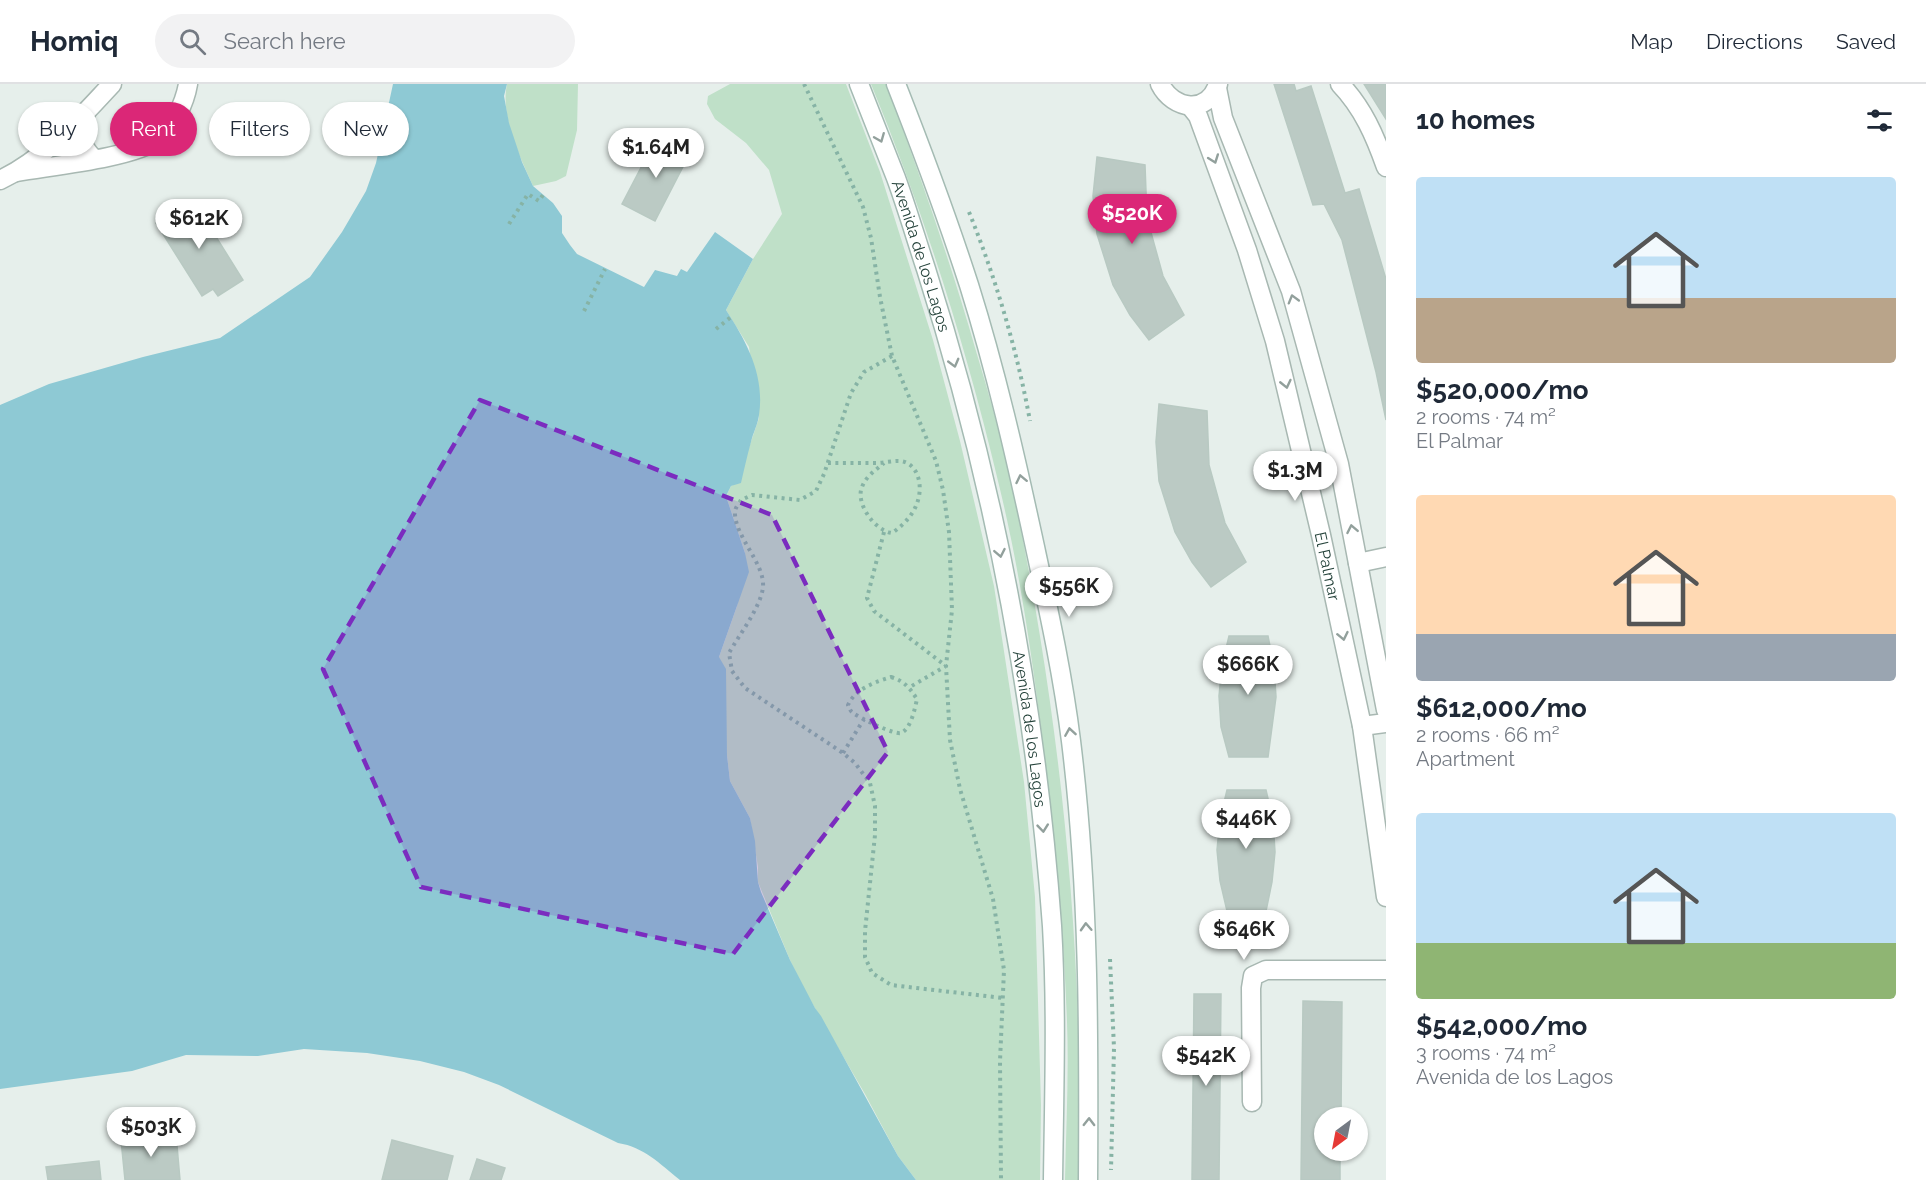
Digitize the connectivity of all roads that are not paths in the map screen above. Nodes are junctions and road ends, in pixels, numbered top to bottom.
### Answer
1 (112, 84) edge
2 (188, 84) edge
3 (859, 84) edge
4 (896, 84) edge
5 (1160, 84) edge
6 (1340, 84) edge
7 (1218, 86) edge
8 (95, 102) edge
9 (1190, 106) junction
10 (38, 156) edge
11 (91, 156) edge
12 (94, 159) junction
13 (1386, 166) edge
14 (17, 172) junction
15 (0, 180) edge
16 (1302, 330) junction
17 (1275, 341) junction
18 (1386, 557) edge
19 (1358, 563) junction
20 (1386, 710) edge
21 (1386, 723) edge
22 (1362, 726) junction
23 (1378, 790) edge
24 (1386, 897) edge
25 (1386, 970) edge
26 (1252, 1102) dead end
27 (1053, 1180) edge
28 (1088, 1180) edge

1 - 8 street
2 - 12 street
3 -> 27 street, Avenida de los Lagos
28 -> 4 street, Avenida de los Lagos
5 - 9 street
6 - 13 street
7 - 9 street, El Palmar
16 -> 7 street, El Palmar
9 -> 17 street, El Palmar
10 - 14 street
11 - 12 street
12 - 14 street
14 - 15 street
16 - 17 street
19 -> 16 street, El Palmar
17 -> 22 street, El Palmar
18 - 19 street
19 - 20 street, El Palmar
21 - 22 street
22 - 23 street, El Palmar
23 - 24 street, El Palmar
25 - 26 street

